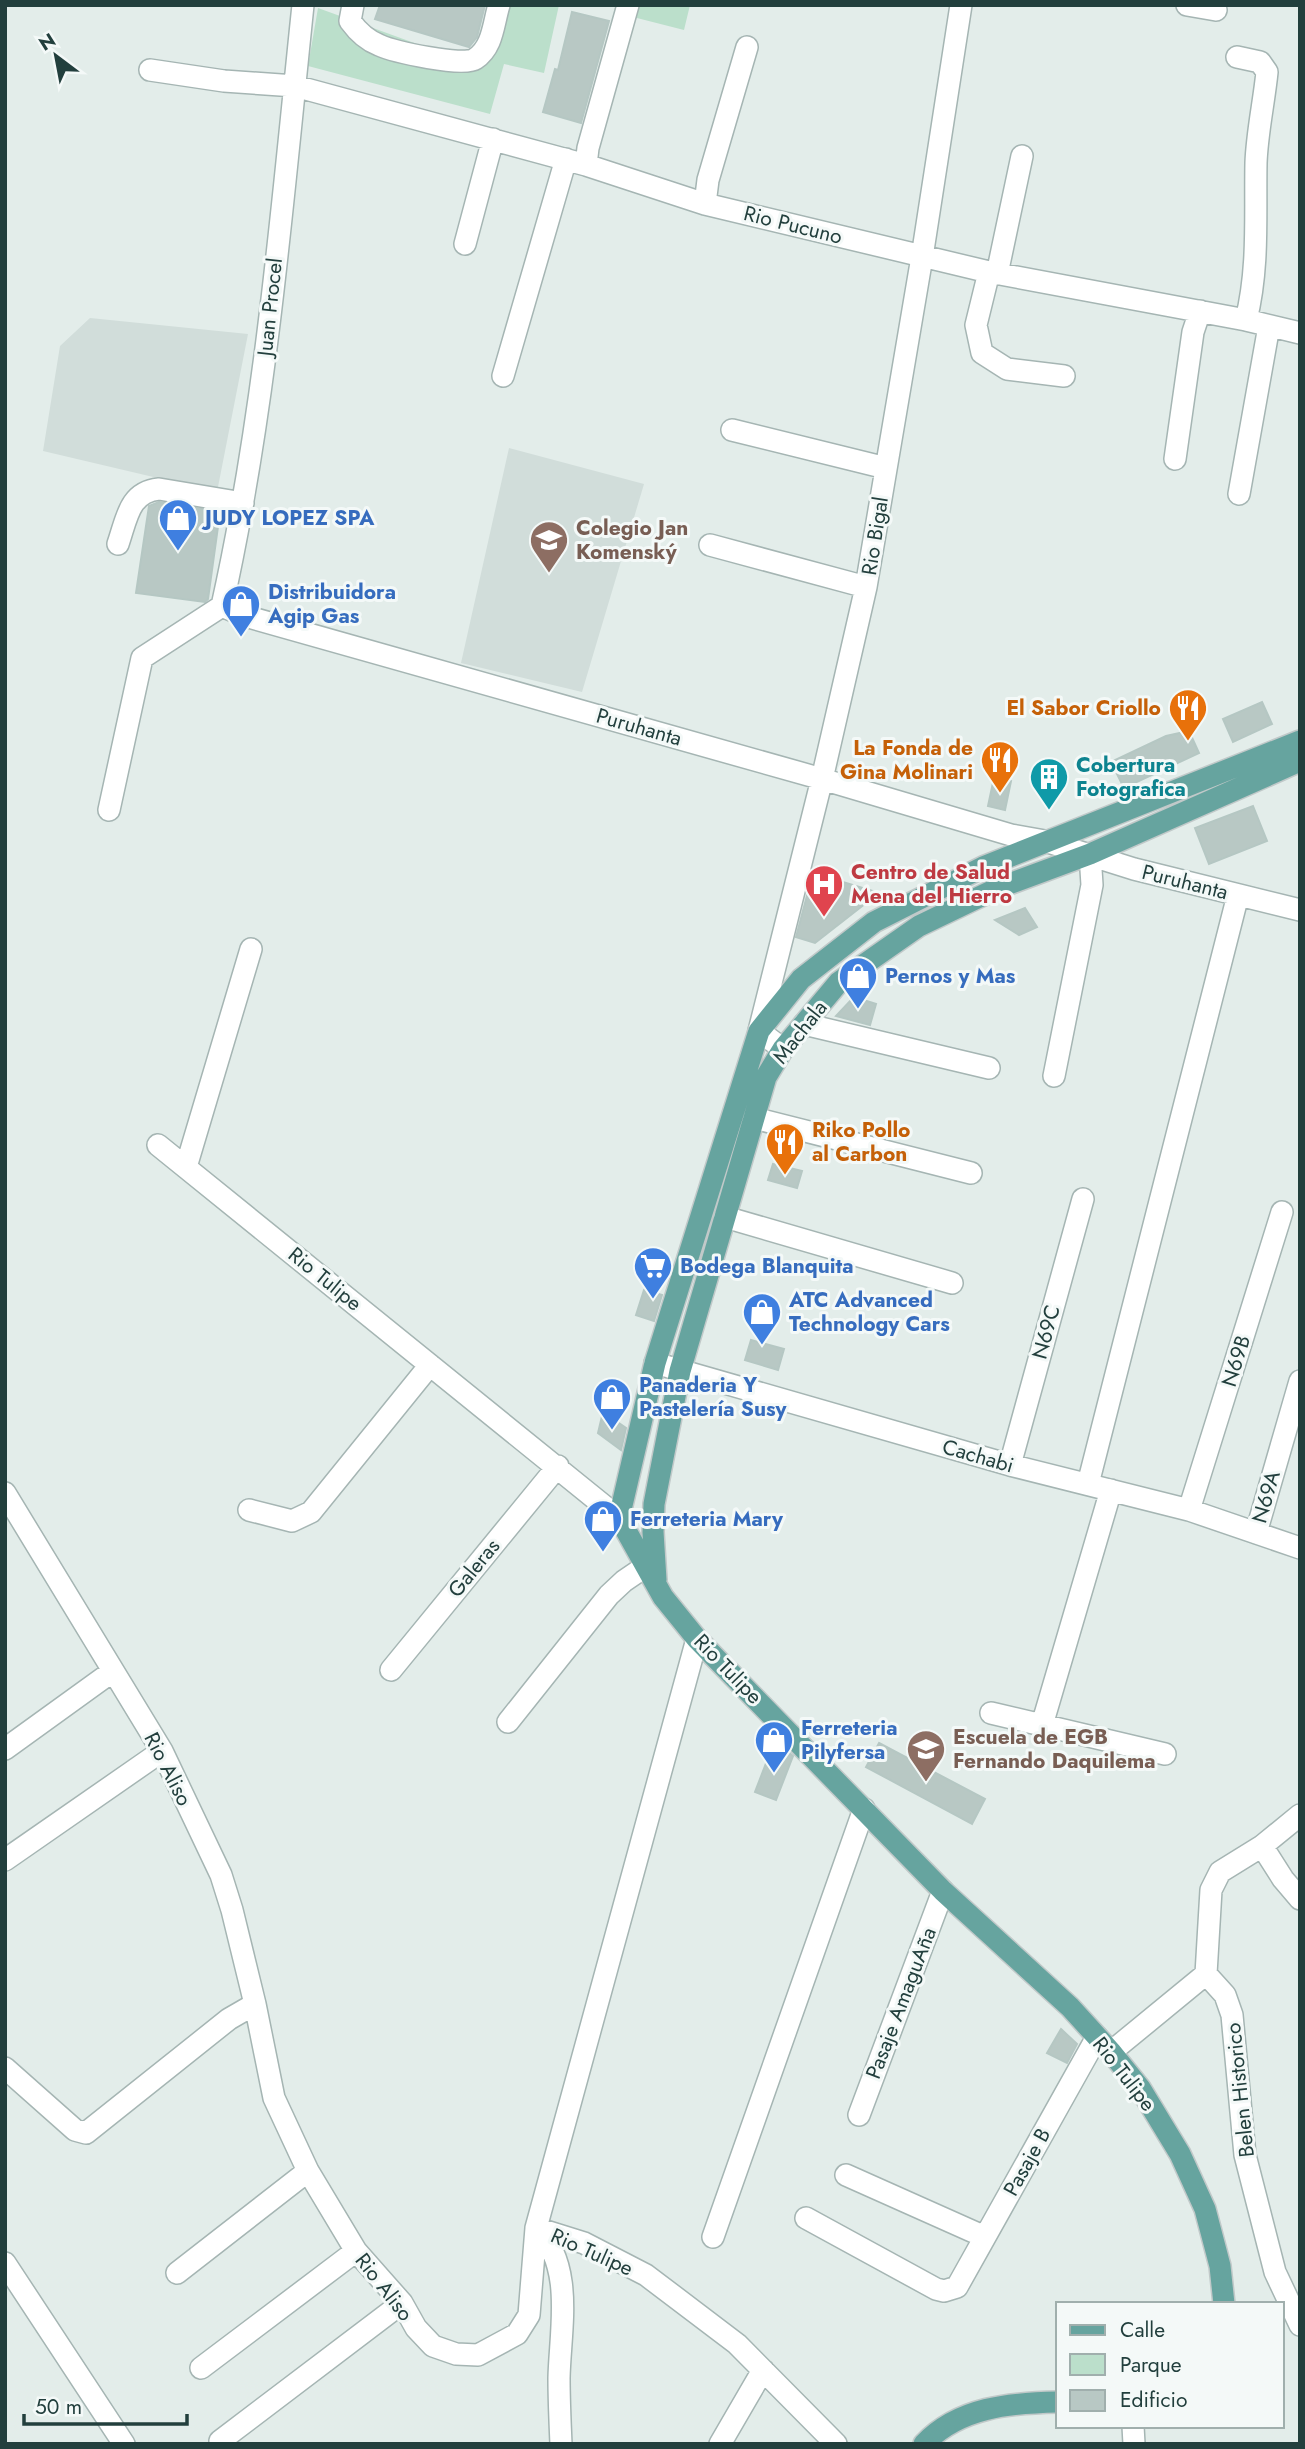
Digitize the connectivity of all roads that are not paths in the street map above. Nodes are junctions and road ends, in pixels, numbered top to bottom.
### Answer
1 (303, 5) edge
2 (353, 5) edge
3 (499, 5) edge
4 (628, 5) edge
5 (961, 5) edge
6 (1187, 5) edge
7 (1216, 10) dead end
8 (747, 47) dead end
9 (1237, 57) dead end
10 (150, 71) dead end
11 (295, 86) junction
12 (494, 139) junction
13 (1022, 156) dead end
14 (576, 162) junction
15 (705, 204) junction
16 (465, 244) dead end
17 (922, 257) junction
18 (993, 273) junction
19 (1200, 311) junction
20 (1245, 320) junction
21 (1269, 326) junction
22 (1300, 333) edge
23 (503, 376) dead end
24 (1065, 376) dead end
25 (732, 430) dead end
26 (1175, 459) dead end
27 (886, 468) junction
28 (1239, 494) dead end
29 (243, 503) junction
30 (118, 544) dead end
31 (710, 545) dead end
32 (866, 587) junction
33 (222, 606) junction
34 (1300, 741) edge
35 (1300, 761) edge
36 (1263, 767) junction
37 (1300, 774) edge
38 (822, 779) junction
39 (109, 810) dead end
40 (1045, 841) junction
41 (1090, 854) junction
42 (1238, 895) junction
43 (1300, 910) edge
44 (251, 949) dead end
45 (804, 1024) junction
46 (759, 1031) junction
47 (783, 1049) junction
48 (989, 1068) dead end
49 (1054, 1076) dead end
50 (754, 1118) junction
51 (159, 1145) dead end
52 (186, 1167) junction
53 (971, 1173) dead end
54 (1083, 1199) dead end
55 (1282, 1212) dead end
56 (725, 1217) junction
57 (952, 1283) dead end
58 (655, 1363) junction
59 (430, 1365) junction
60 (680, 1371) junction
61 (1300, 1381) edge
62 (1010, 1465) junction
63 (558, 1466) junction
64 (1088, 1484) junction
65 (1111, 1490) junction
66 (5, 1493) edge
67 (249, 1510) dead end
68 (1189, 1510) junction
69 (619, 1517) junction
70 (1256, 1532) junction
71 (1300, 1548) edge
72 (651, 1574) junction
73 (697, 1639) junction
74 (391, 1670) dead end
75 (113, 1671) junction
76 (992, 1713) dead end
77 (508, 1721) dead end
78 (1042, 1725) junction
79 (5, 1749) edge
80 (162, 1751) junction
81 (1165, 1754) dead end
82 (864, 1809) junction
83 (1300, 1815) edge
84 (1262, 1846) junction
85 (5, 1860) edge
86 (943, 1891) junction
87 (1300, 1899) edge
88 (1206, 1975) junction
89 (255, 2004) junction
90 (1104, 2045) junction
91 (5, 2068) edge
92 (859, 2115) dead end
93 (308, 2171) junction
94 (846, 2175) dead end
95 (806, 2218) dead end
96 (536, 2228) junction
97 (713, 2237) dead end
98 (985, 2237) junction
99 (356, 2251) junction
100 (5, 2263) edge
101 (177, 2273) dead end
102 (1224, 2302) edge
103 (402, 2303) junction
104 (1300, 2325) edge
105 (201, 2368) dead end
106 (763, 2370) junction
107 (1056, 2402) edge
108 (219, 2441) dead end
109 (124, 2444) edge
110 (561, 2444) edge
111 (720, 2444) edge
112 (836, 2444) edge
113 (924, 2444) edge

1 - 11 street, Juan Procel
2 - 3 street
4 - 14 street
5 - 17 street, Rio Bigal
6 - 7 street
8 - 15 street
9 - 20 street
10 - 11 street, Rio Pucuno
11 - 12 street, Rio Pucuno
11 - 29 street, Juan Procel
12 - 14 street, Rio Pucuno
12 - 16 street
13 - 18 street
14 - 15 street, Rio Pucuno
14 - 23 street
15 - 17 street, Rio Pucuno
17 - 18 street, Rio Pucuno
17 - 27 street, Rio Bigal
18 - 19 street, Rio Pucuno
18 - 24 street
19 - 20 street, Rio Pucuno
19 - 26 street
20 - 21 street, Rio Pucuno
21 - 22 street, Rio Pucuno
21 - 28 street
25 - 27 street
27 - 32 street, Rio Bigal
29 - 30 street
29 - 33 street, Juan Procel
31 - 32 street
32 - 38 street, Rio Bigal
33 - 38 street, Puruhanta
33 - 39 street
34 - 36 main road, Machala
35 - 36 main road, Machala
36 - 37 main road
36 - 40 main road, Machala
36 - 41 main road, Machala
38 - 40 street, Puruhanta
38 - 46 street, Rio Bigal
40 - 41 street, Puruhanta
40 - 46 main road, Machala
41 - 42 street, Puruhanta
41 - 45 main road, Machala
41 - 49 street
42 - 43 street, Puruhanta
42 - 64 street
44 - 52 street
45 - 47 main road, Machala
45 - 48 street
46 - 47 street
46 - 58 main road, Machala
47 - 50 main road, Machala
50 - 53 street
50 - 56 main road, Machala
51 - 52 street, Rio Tulipe
52 - 59 street, Rio Tulipe
54 - 62 street, N69C
55 - 68 street, N69B
56 - 57 street
56 - 60 main road, Machala
58 - 60 street, Cachabi
58 - 69 main road, Machala
59 - 63 street, Rio Tulipe
59 - 67 street
60 - 62 street, Cachabi
60 - 72 main road, Machala
61 - 70 street, N69A
62 - 64 street, Cachabi
63 - 69 street, Rio Tulipe
63 - 74 street, Galeras
64 - 65 street, Cachabi
65 - 68 street, Cachabi
65 - 78 street
66 - 75 street, Rio Aliso
68 - 70 street, Cachabi
69 - 72 main road, Rio Tulipe
70 - 71 street, Cachabi
72 - 73 main road, Rio Tulipe
72 - 77 street
73 - 82 main road, Rio Tulipe
73 - 96 street, Rio Aliso
75 - 79 street
75 - 80 street, Rio Aliso
76 - 78 street
78 - 81 street
80 - 85 street
80 - 89 street, Rio Aliso
82 - 86 main road, Rio Tulipe
82 - 97 street
83 - 84 street
84 - 87 street
84 - 88 street
86 - 90 main road, Rio Tulipe
86 - 92 street, Pasaje AmaguAña
88 - 90 street
88 - 104 street, Belen Historico
89 - 91 street
89 - 93 street, Rio Aliso
90 - 98 street, Pasaje B
90 - 102 main road, Rio Tulipe
93 - 99 street, Rio Aliso
93 - 101 street
94 - 98 street
95 - 98 street, Pasaje B
96 - 103 street, Rio Aliso
96 - 106 street, Rio Tulipe
96 - 110 street
99 - 103 street, Rio Aliso
99 - 105 street
100 - 109 street
103 - 108 street
106 - 111 street
106 - 112 street, Rio Tulipe
107 - 113 main road

